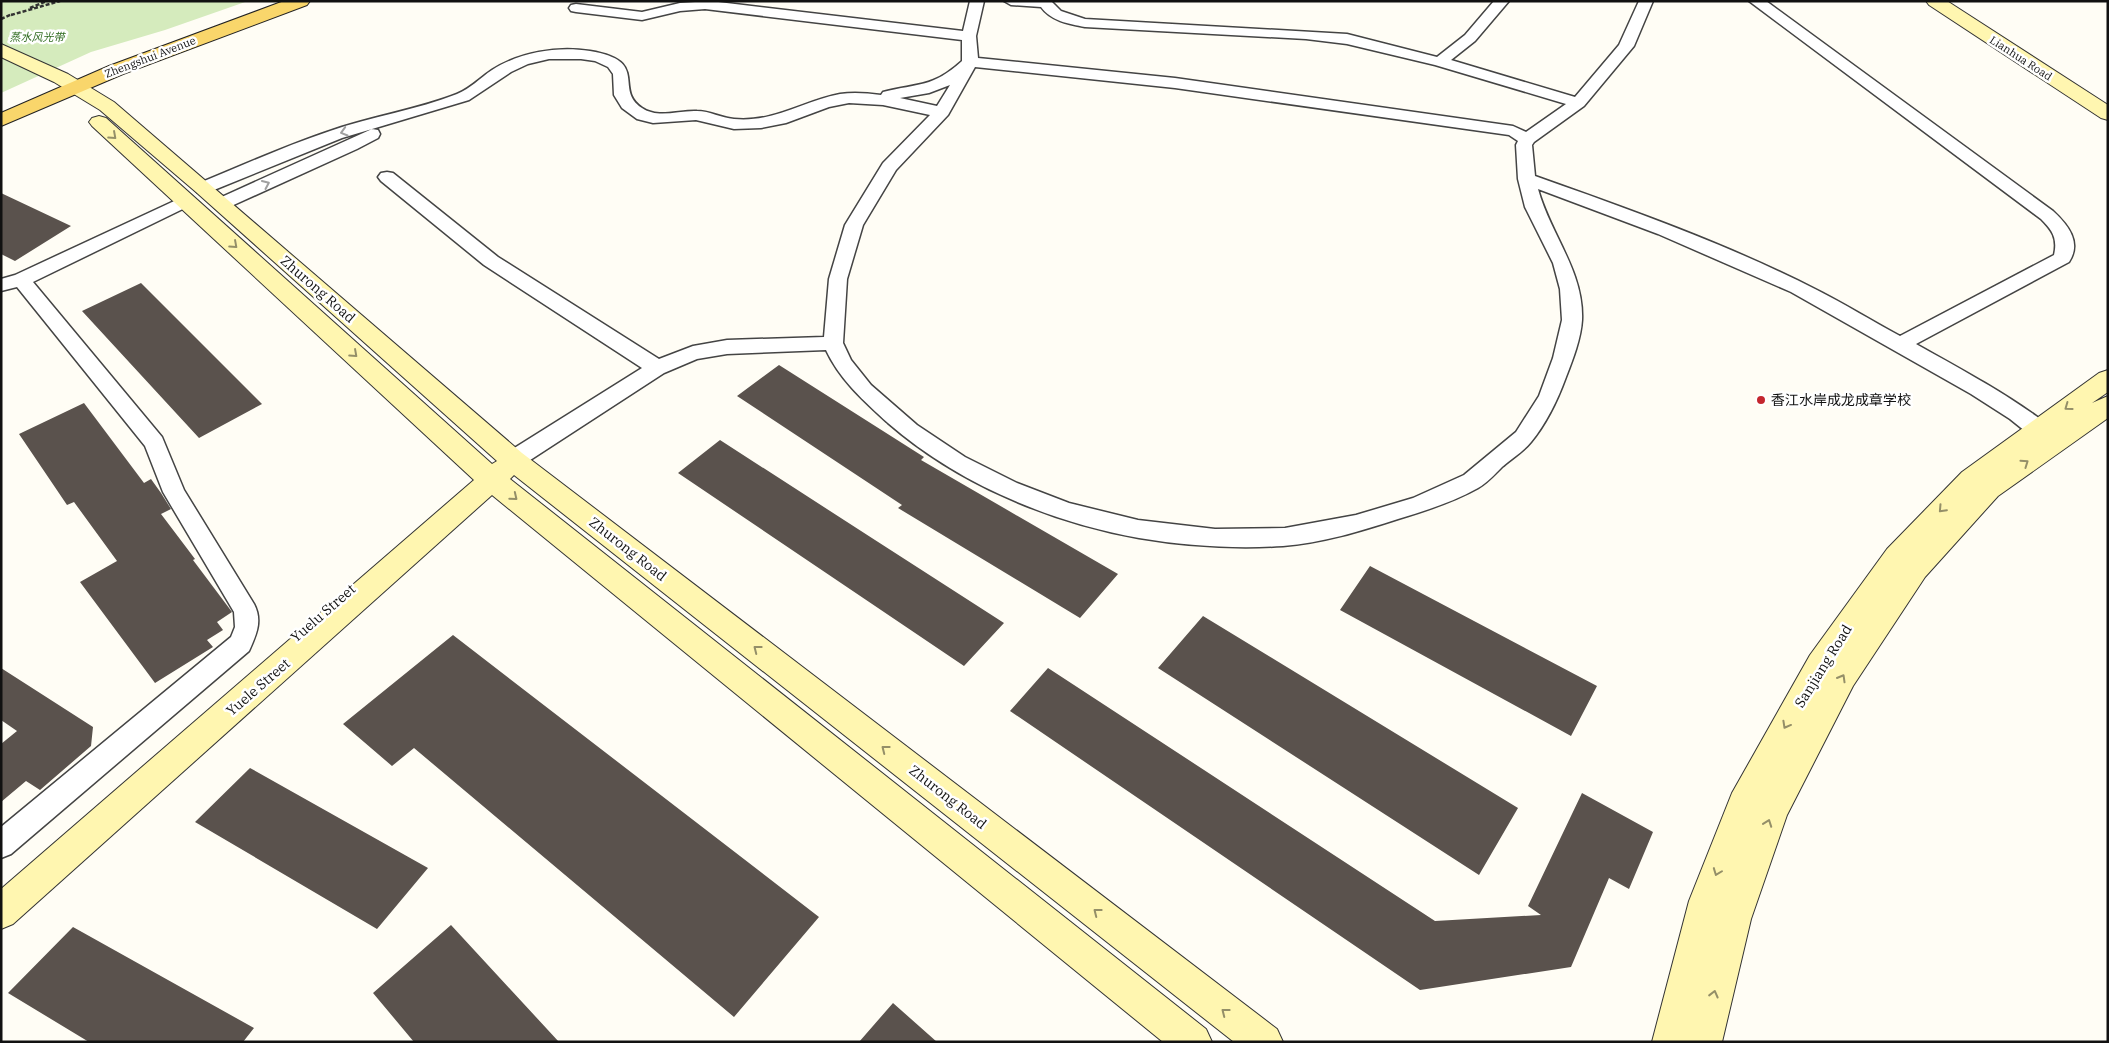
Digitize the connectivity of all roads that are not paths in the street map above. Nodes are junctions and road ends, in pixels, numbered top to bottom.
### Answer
1 (266, 1) edge
2 (301, 1) edge
3 (977, 1) edge
4 (984, 1) edge
5 (1011, 1) edge
6 (1502, 1) edge
7 (1646, 1) edge
8 (1756, 1) edge
9 (1935, 1) edge
10 (1947, 1) edge
11 (1044, 2) edge
12 (576, 8) dead end
13 (969, 36) junction
14 (1, 50) edge
15 (1, 60) edge
16 (970, 62) junction
17 (1440, 62) junction
18 (61, 85) junction
19 (956, 88) junction
20 (865, 98) junction
21 (886, 102) junction
22 (1578, 103) junction
23 (1, 104) edge
24 (2108, 105) edge
25 (942, 112) junction
26 (408, 114) junction
27 (2108, 114) edge
28 (1, 120) edge
29 (1527, 138) junction
30 (904, 150) junction
31 (386, 177) dead end
32 (1527, 180) junction
33 (203, 198) junction
34 (11, 282) edge
35 (833, 343) junction
36 (1900, 344) junction
37 (657, 368) junction
38 (2108, 379) edge
39 (2108, 405) edge
40 (2042, 435) junction
41 (497, 471) junction
42 (1, 845) edge
43 (1, 892) edge
44 (1, 912) edge
45 (1193, 1042) edge
46 (1264, 1042) edge
47 (1671, 1042) edge
48 (1703, 1042) edge

1 - 18 main road, Zhengshui Avenue
2 - 18 main road, Zhengshui Avenue
3 - 13 street
4 - 13 street
5 - 11 street
6 - 17 street
7 - 22 street
8 - 36 street
9 - 27 main road, Lianhua Road
10 - 24 main road, Lianhua Road
11 - 17 street
12 - 13 street
13 - 16 street
14 - 18 main road, Zhurong Road
15 - 18 main road, Zhurong Road
16 - 19 street
16 - 20 street
16 - 29 street
17 - 22 street
18 - 23 main road, Zhengshui Avenue
18 - 28 main road, Zhengshui Avenue
18 - 33 main road, Zhurong Road
19 - 20 street
19 - 25 street
20 - 21 street
20 - 26 street
21 - 25 street
21 - 30 street
22 - 29 street
25 - 30 street
33 -> 26 street
26 -> 33 street
29 - 32 street
30 - 35 street
31 - 37 street
32 - 35 street
32 - 36 street
33 - 34 street
33 - 41 main road, Zhurong Road
34 - 42 street
35 - 37 street
36 - 40 street
37 - 41 street
38 -> 40 main road, Sanjiang Road
39 - 40 main road, Sanjiang Road
40 -> 47 main road, Sanjiang Road
48 -> 40 main road, Sanjiang Road
41 - 43 main road, Yuelu Street
41 - 44 main road, Yuele Street
41 -> 45 main road, Zhurong Road
46 -> 41 main road, Zhurong Road

